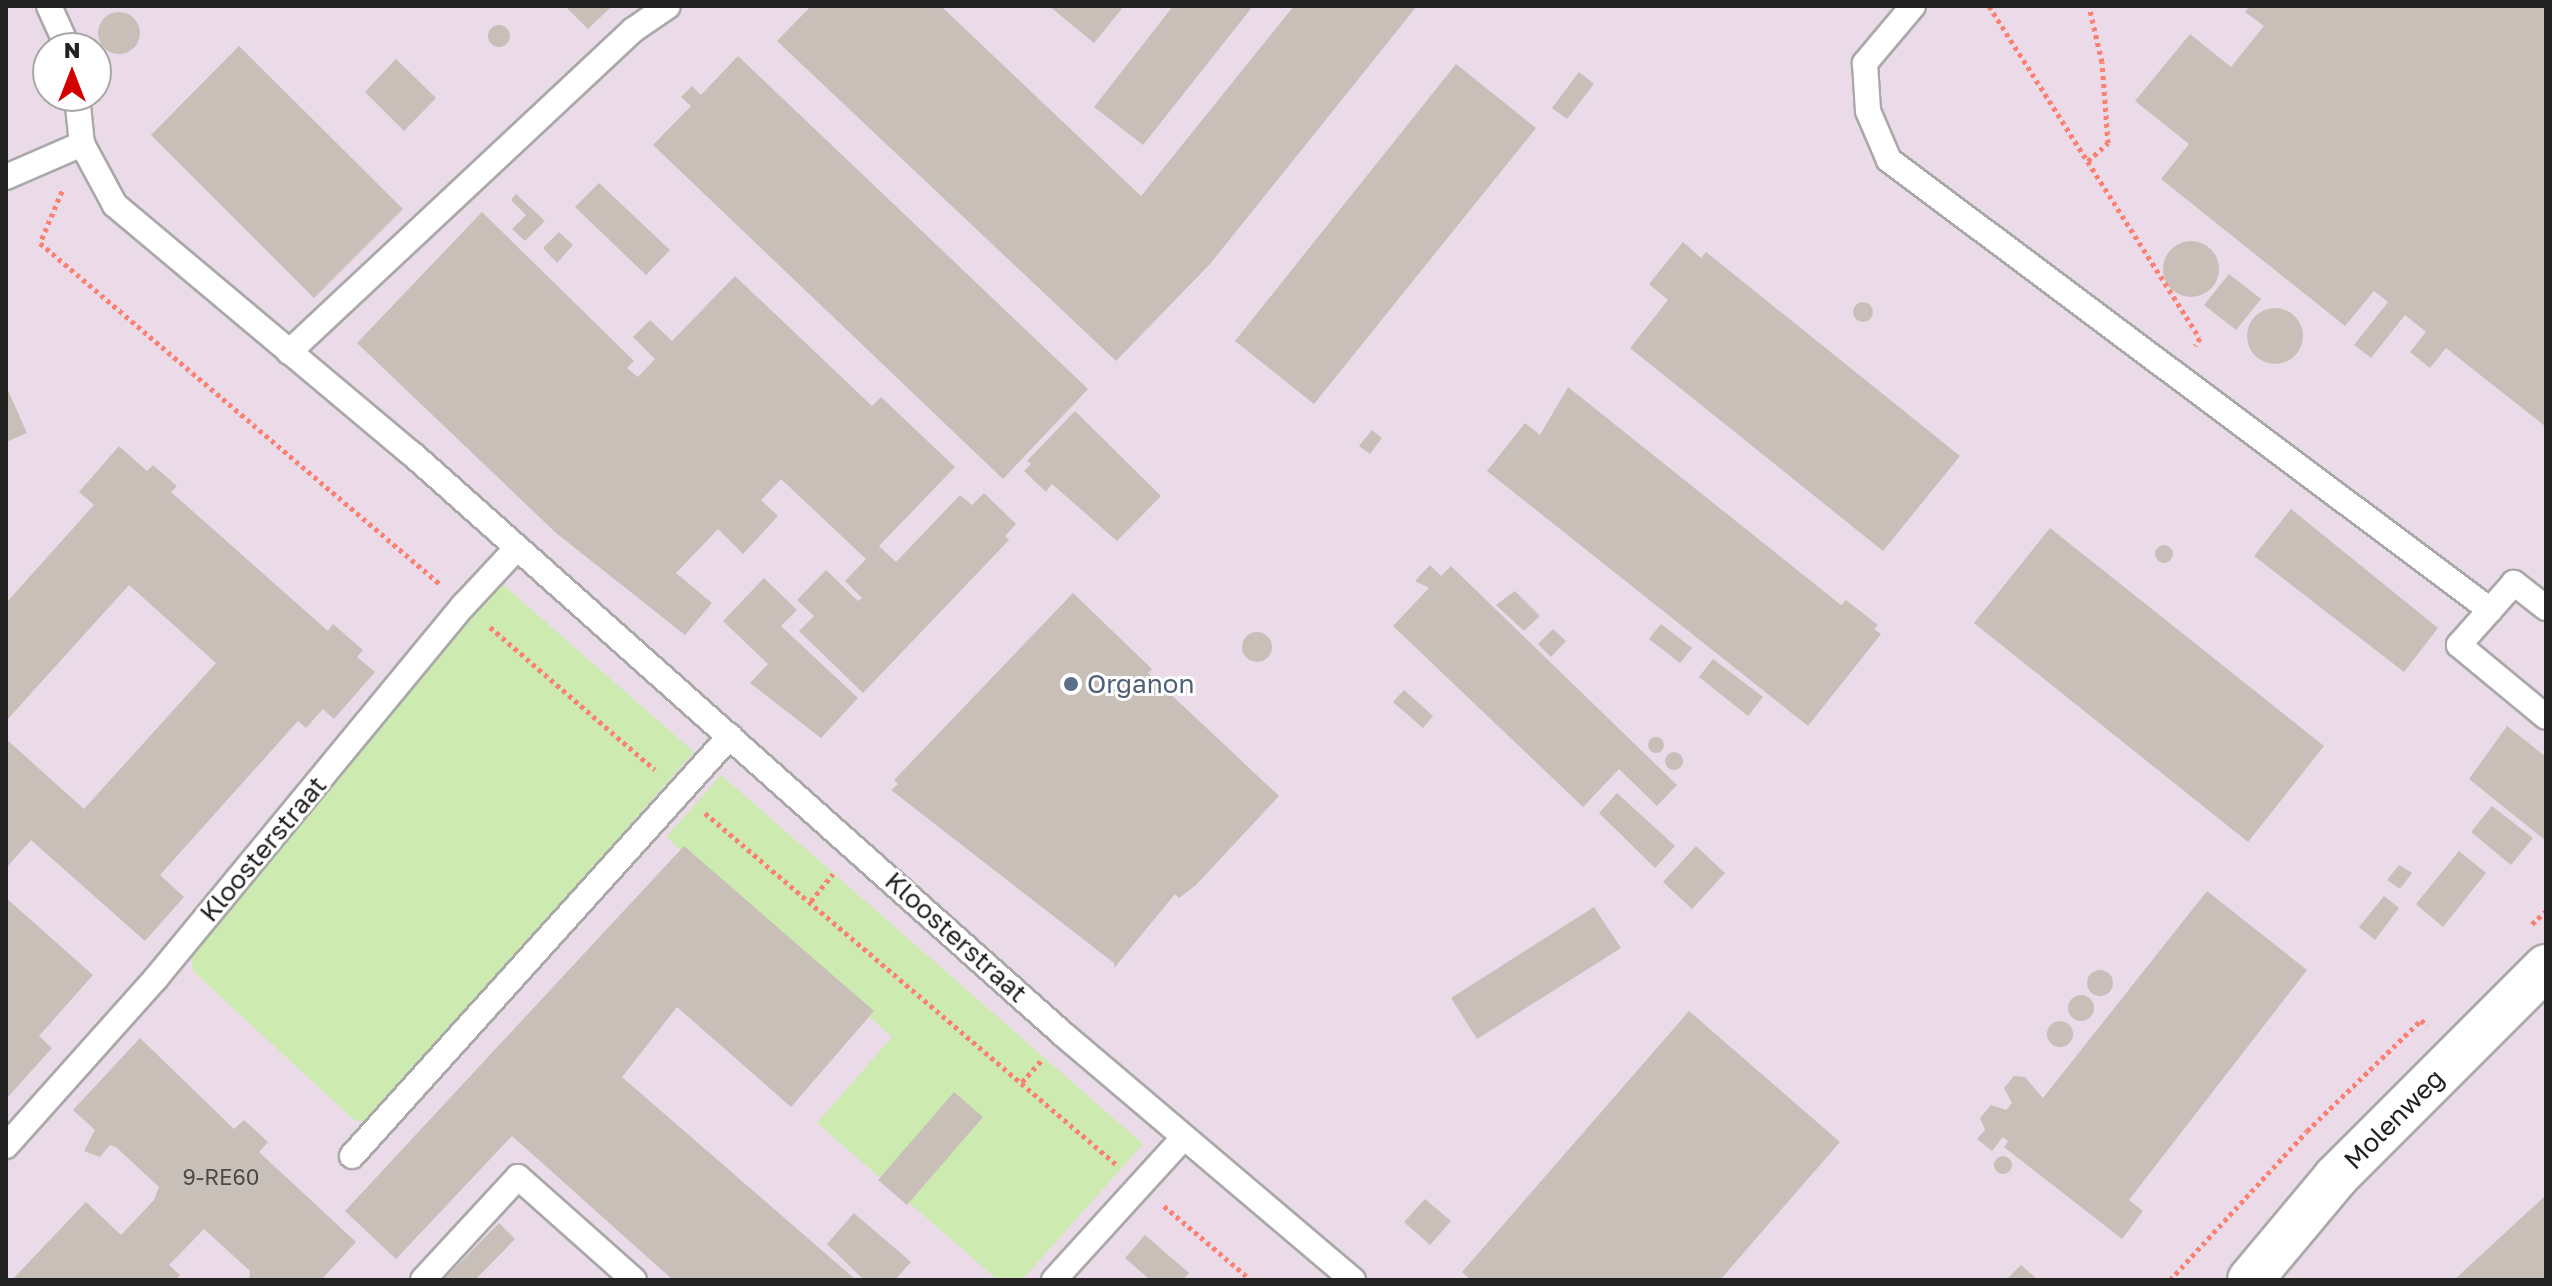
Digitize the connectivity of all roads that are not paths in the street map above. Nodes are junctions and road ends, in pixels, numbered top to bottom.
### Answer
1 (49, 6) edge
2 (668, 6) edge
3 (1913, 6) edge
4 (61, 32) edge
5 (79, 112) edge
6 (82, 144) junction
7 (6, 177) edge
8 (289, 352) junction
9 (516, 549) junction
10 (2546, 608) edge
11 (2490, 610) junction
12 (2546, 717) edge
13 (730, 736) junction
14 (2546, 967) edge
15 (1184, 1137) junction
16 (6, 1146) edge
17 (352, 1156) dead end
18 (423, 1280) edge
19 (634, 1280) edge
20 (1054, 1280) edge
21 (1353, 1280) edge
22 (2250, 1280) edge

1 - 4 lane
2 - 8 lane
3 - 11 lane
5 - 6 lane, Kloosterstraat
6 - 7 lane
6 - 8 lane, Kloosterstraat
8 - 9 lane, Kloosterstraat
9 - 13 lane, Kloosterstraat
9 - 16 lane, Kloosterstraat
10 - 11 lane
11 - 12 lane
13 - 15 lane, Kloosterstraat
13 - 17 lane
14 - 22 street, Molenweg
15 - 20 lane
15 - 21 lane, Kloosterstraat
18 - 19 lane

